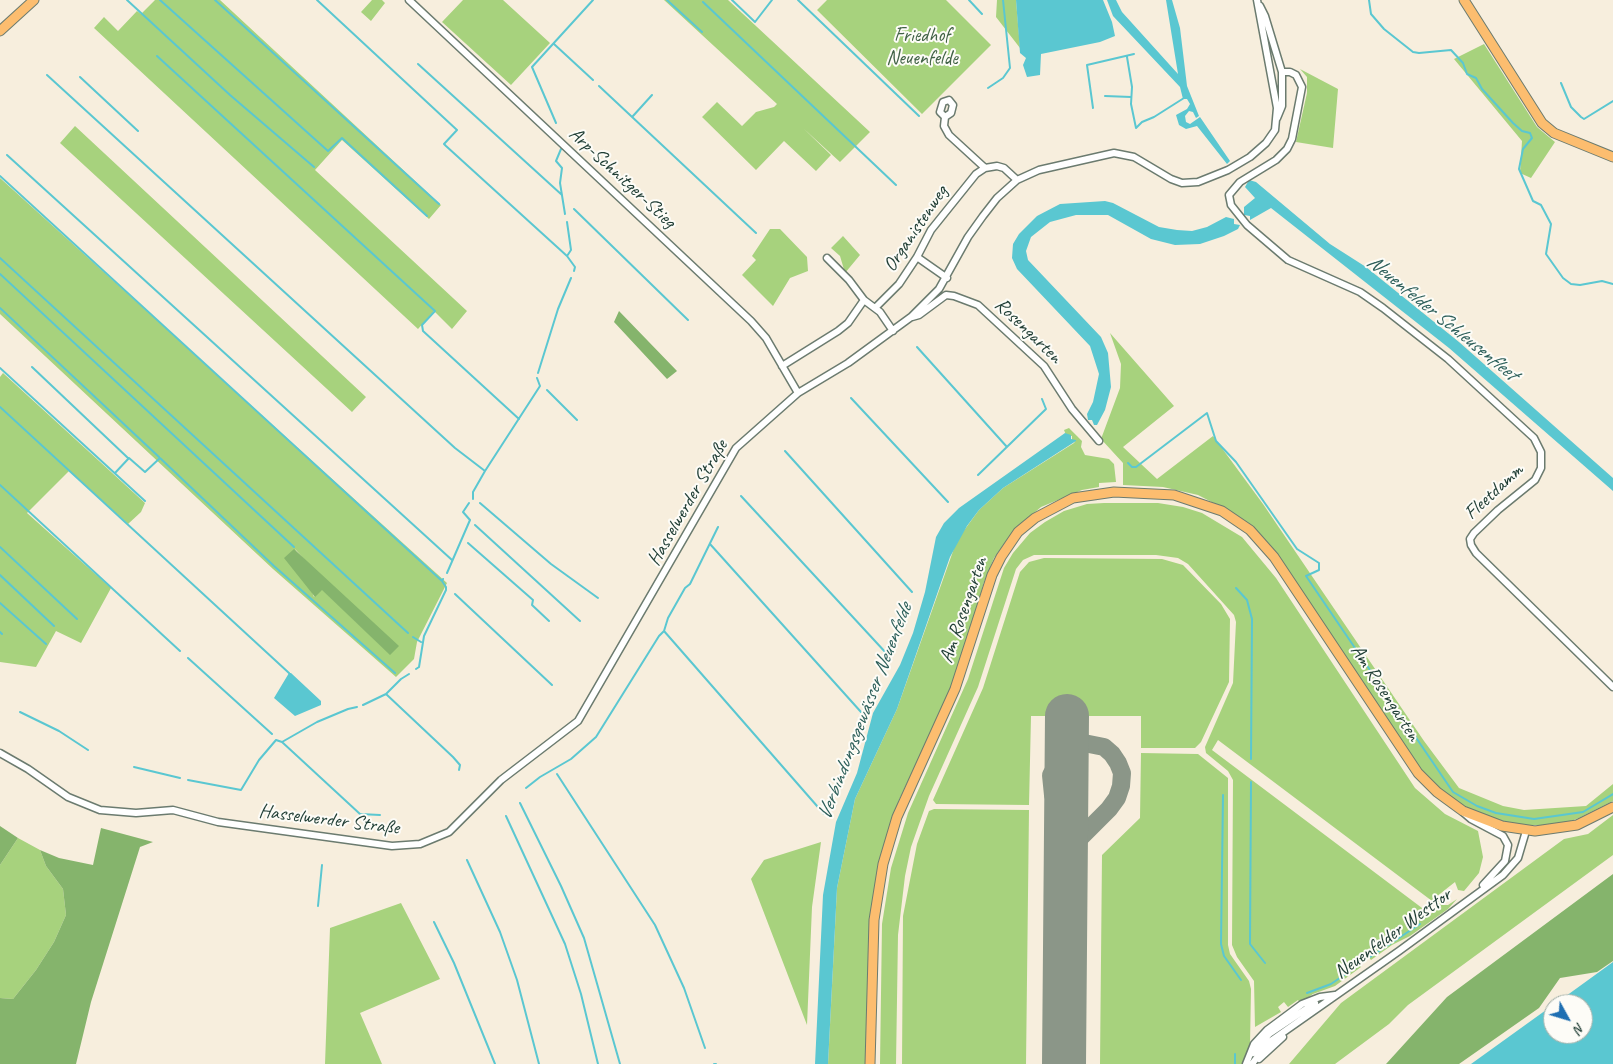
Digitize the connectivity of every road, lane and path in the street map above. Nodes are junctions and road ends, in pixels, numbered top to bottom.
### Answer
1 (34, 0) edge
2 (408, 0) edge
3 (1464, 0) edge
4 (1257, 1) edge
5 (0, 31) edge
6 (1282, 72) junction
7 (945, 118) dead end
8 (1277, 119) junction
9 (1613, 157) edge
10 (985, 168) junction
11 (1017, 180) junction
12 (917, 257) junction
13 (826, 258) dead end
14 (947, 278) junction
15 (864, 300) junction
16 (875, 308) junction
17 (911, 317) junction
18 (893, 331) junction
19 (782, 366) junction
20 (798, 393) junction
21 (1099, 441) dead end
22 (1613, 687) edge
23 (0, 753) edge
24 (1613, 807) edge
25 (1463, 811) junction
26 (1526, 831) junction
27 (1468, 900) junction
28 (1337, 995) junction
29 (870, 1064) edge
30 (1247, 1064) edge
31 (1252, 1064) edge
32 (1256, 1064) edge

1 - 5 main road
2 - 19 street, Arp-Schnitger-Stieg
3 - 9 main road
4 - 6 street
4 - 8 street
6 - 8 street
6 - 22 street, Fleetdamm
7 - 10 street
8 - 11 street, Hasselwerder Straße
10 - 11 street
10 - 12 street, Organistenweg
11 - 14 street, Hasselwerder Straße
12 - 14 street
12 - 16 street, Organistenweg
13 - 15 street
14 - 17 street, Hasselwerder Straße
15 - 16 street
15 - 19 street
16 - 18 street
17 - 18 street, Hasselwerder Straße
17 - 21 street, Rosengarten
18 - 20 street, Hasselwerder Straße
19 - 20 street, Arp-Schnitger-Stieg
20 - 23 street, Hasselwerder Straße
24 - 26 main road, Am Rosengarten
25 - 26 main road, Am Rosengarten
25 - 27 street, Neuenfelder Westtor
25 - 29 main road, Am Rosengarten
26 - 27 street, Neuenfelder Westtor
27 - 28 street, Neuenfelder Westtor
28 - 30 street, Neuenfelder Westtor
28 - 31 street, Neuenfelder Westtor
28 - 32 street, Neuenfelder Westtor

